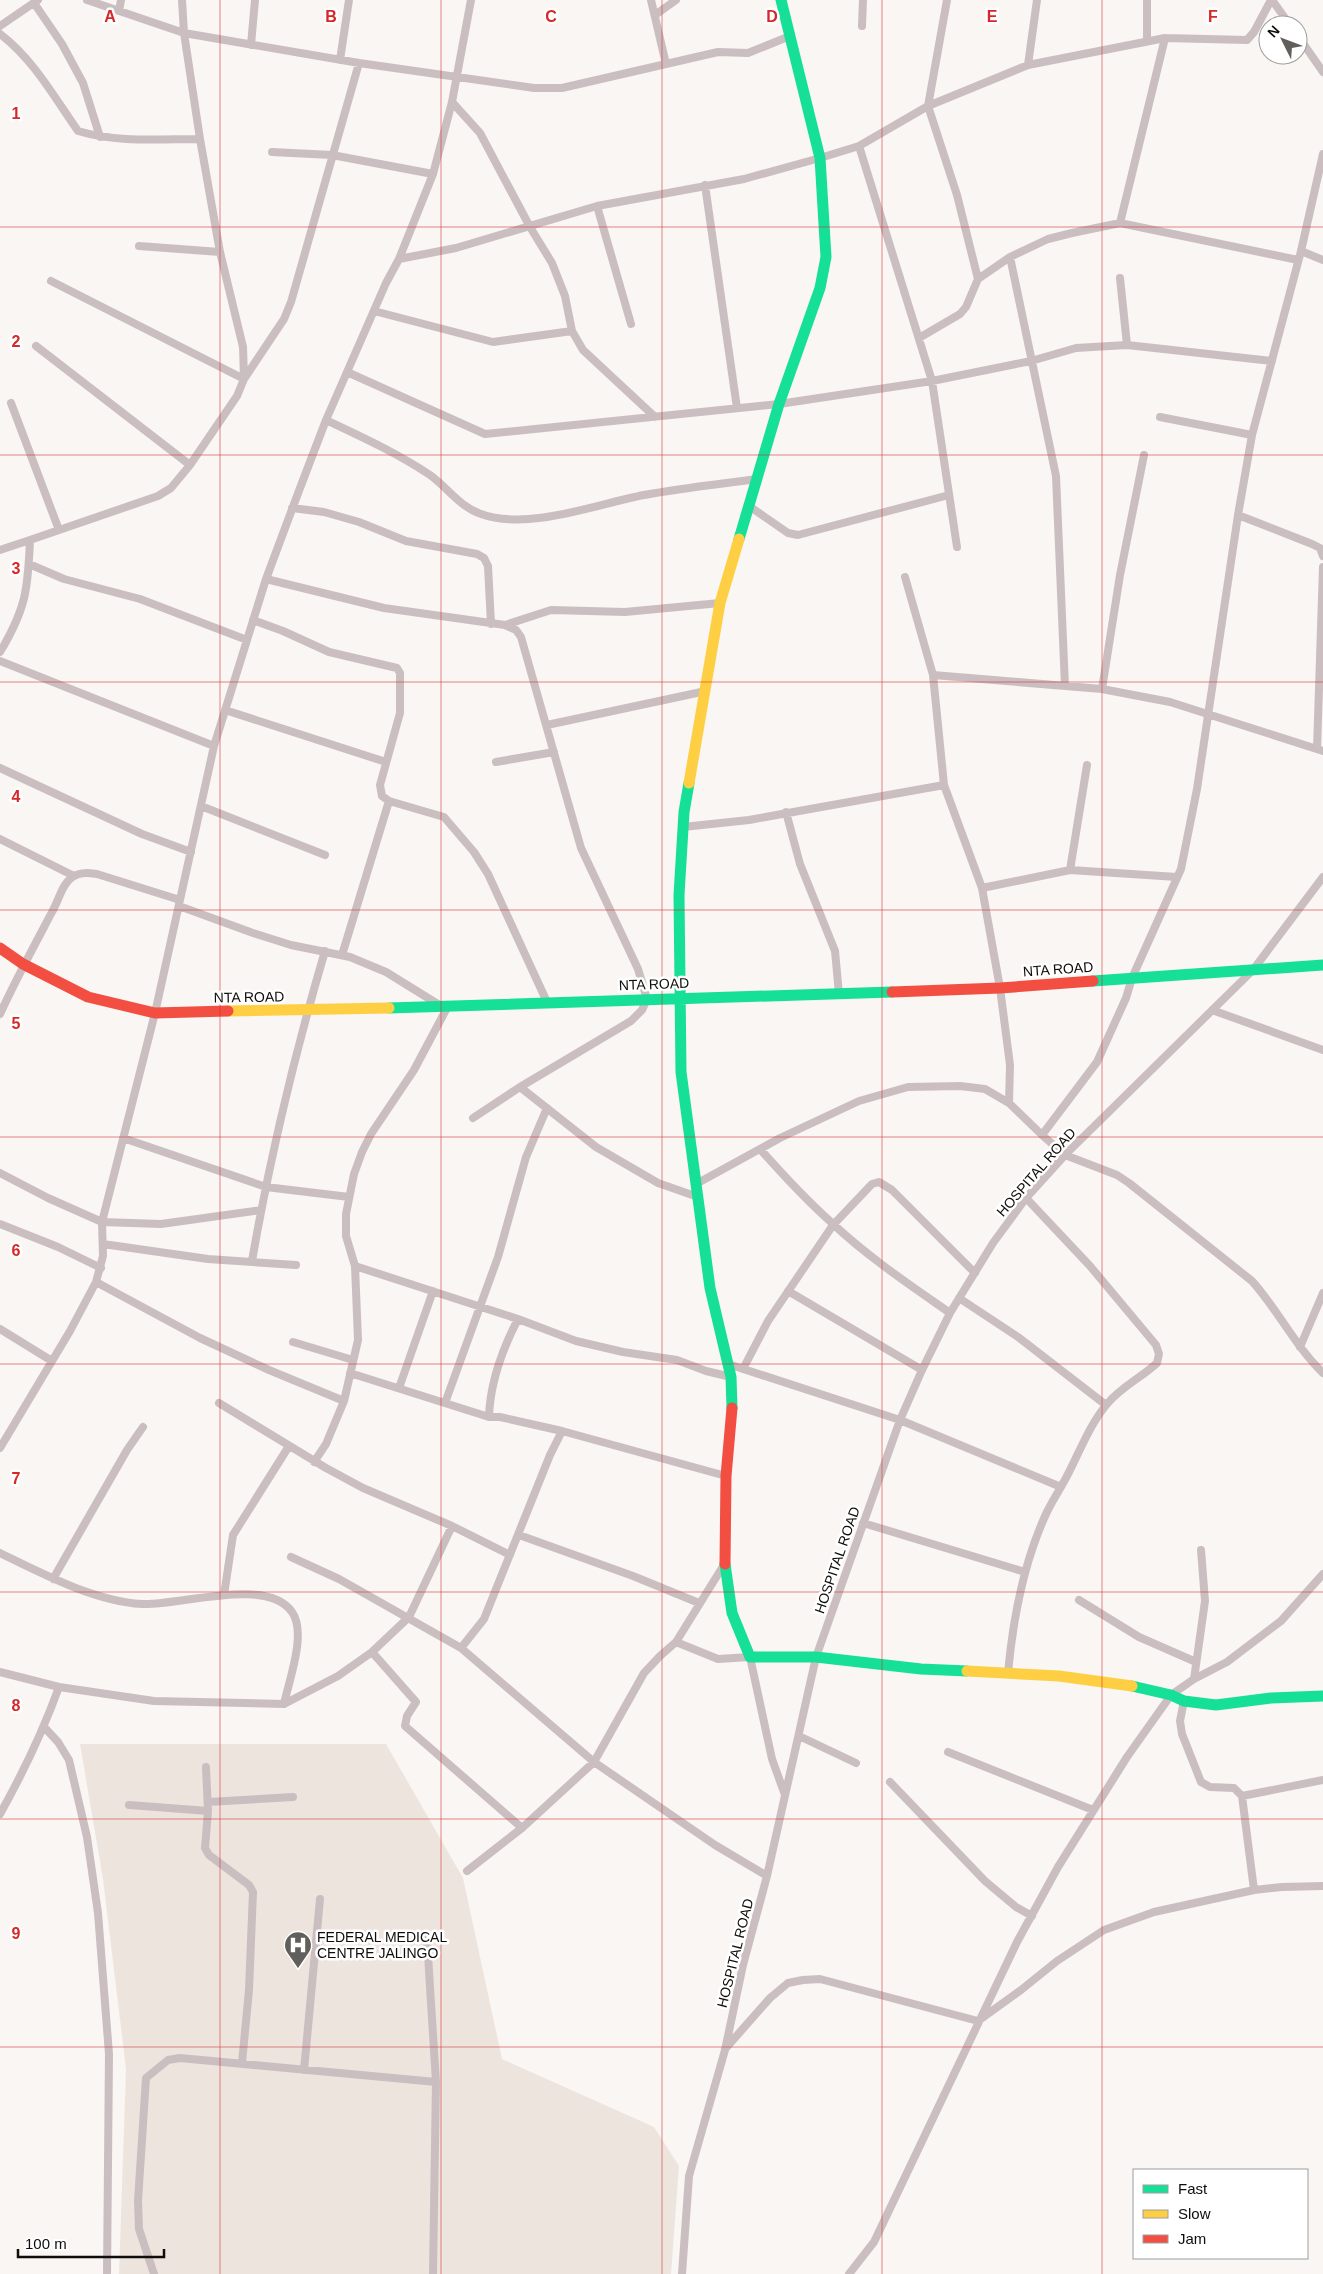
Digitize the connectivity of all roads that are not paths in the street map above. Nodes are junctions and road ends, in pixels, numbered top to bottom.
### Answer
1 (87, 0) edge
2 (121, 0) edge
3 (182, 0) edge
4 (255, 0) edge
5 (349, 0) edge
6 (471, 0) edge
7 (651, 0) edge
8 (676, 0) edge
9 (781, 0) edge
10 (863, 0) edge
11 (947, 0) edge
12 (1037, 0) edge
13 (1148, 0) edge
14 (1272, 0) edge
15 (36, 2) edge
16 (119, 11) junction
17 (654, 15) junction
18 (1283, 15) edge
19 (0, 26) edge
20 (862, 26) dead end
21 (184, 32) junction
22 (0, 34) edge
23 (790, 36) junction
24 (1165, 38) junction
25 (1147, 41) junction
26 (251, 44) junction
27 (1308, 50) edge
28 (340, 60) junction
29 (358, 63) junction
30 (666, 64) junction
31 (1028, 65) junction
32 (1323, 72) edge
33 (456, 78) junction
34 (452, 102) junction
35 (928, 106) junction
36 (100, 137) junction
37 (200, 139) junction
38 (859, 146) junction
39 (272, 152) dead end
40 (1323, 154) edge
41 (332, 155) junction
42 (820, 158) junction
43 (433, 174) junction
44 (705, 185) junction
45 (597, 206) junction
46 (1120, 223) junction
47 (530, 227) junction
48 (139, 246) dead end
49 (1301, 251) junction
50 (220, 252) junction
51 (1010, 257) junction
52 (399, 259) junction
53 (1298, 260) junction
54 (1323, 260) edge
55 (1120, 278) dead end
56 (978, 279) junction
57 (51, 281) dead end
58 (374, 311) junction
59 (631, 324) dead end
60 (572, 331) junction
61 (919, 338) junction
62 (1128, 345) junction
63 (36, 346) dead end
64 (1031, 361) junction
65 (1272, 361) junction
66 (347, 372) junction
67 (244, 379) junction
68 (932, 381) junction
69 (11, 403) dead end
70 (779, 404) junction
71 (737, 408) junction
72 (655, 416) junction
73 (1160, 417) dead end
74 (326, 420) junction
75 (1252, 435) junction
76 (1144, 455) dead end
77 (190, 464) junction
78 (757, 479) junction
79 (949, 495) junction
80 (749, 506) junction
81 (292, 508) junction
82 (1238, 515) junction
83 (60, 530) junction
84 (30, 540) junction
85 (957, 547) dead end
86 (0, 550) edge
87 (1323, 556) edge
88 (29, 564) junction
89 (1323, 568) edge
90 (906, 577) dead end
91 (266, 579) junction
92 (720, 603) junction
93 (253, 620) junction
94 (491, 624) junction
95 (505, 625) junction
96 (247, 640) junction
97 (0, 652) edge
98 (0, 661) edge
99 (933, 675) junction
100 (1065, 686) junction
101 (1102, 689) junction
102 (706, 691) junction
103 (226, 710) junction
104 (1208, 714) junction
105 (546, 725) junction
106 (214, 746) junction
107 (1320, 750) edge
108 (554, 752) junction
109 (386, 762) junction
110 (496, 762) dead end
111 (1087, 765) dead end
112 (0, 768) edge
113 (944, 785) junction
114 (389, 801) junction
115 (201, 806) junction
116 (786, 812) junction
117 (683, 827) junction
118 (0, 839) edge
119 (191, 852) junction
120 (326, 855) dead end
121 (1070, 870) junction
122 (74, 876) junction
123 (1177, 877) junction
124 (1323, 877) edge
125 (982, 888) junction
126 (179, 903) junction
127 (0, 948) edge
128 (325, 952) junction
129 (342, 956) junction
130 (22, 964) junction
131 (1323, 965) edge
132 (1253, 970) junction
133 (1132, 978) junction
134 (1000, 988) junction
135 (839, 994) junction
136 (680, 998) junction
137 (647, 999) junction
138 (547, 1002) junction
139 (445, 1006) junction
140 (1212, 1010) junction
141 (307, 1011) junction
142 (155, 1013) junction
143 (0, 1014) edge
144 (1323, 1050) edge
145 (520, 1087) junction
146 (1009, 1103) junction
147 (547, 1108) junction
148 (473, 1118) dead end
149 (1042, 1135) junction
150 (123, 1138) junction
151 (760, 1149) junction
152 (1065, 1155) junction
153 (0, 1173) edge
154 (696, 1184) junction
155 (266, 1186) junction
156 (349, 1197) junction
157 (698, 1197) junction
158 (1026, 1198) junction
159 (261, 1210) junction
160 (102, 1222) junction
161 (0, 1224) edge
162 (833, 1225) junction
163 (103, 1244) junction
164 (252, 1261) junction
165 (296, 1265) dead end
166 (355, 1266) junction
167 (100, 1268) junction
168 (975, 1273) junction
169 (96, 1282) junction
170 (433, 1291) junction
171 (788, 1292) junction
172 (1323, 1293) edge
173 (960, 1298) junction
174 (482, 1307) junction
175 (950, 1313) junction
176 (518, 1318) junction
177 (0, 1329) edge
178 (293, 1342) dead end
179 (1300, 1347) junction
180 (353, 1360) junction
181 (52, 1362) junction
182 (728, 1364) junction
183 (744, 1369) junction
184 (922, 1370) junction
185 (350, 1373) junction
186 (1323, 1373) edge
187 (731, 1376) junction
188 (399, 1388) junction
189 (344, 1401) junction
190 (219, 1403) dead end
191 (445, 1403) junction
192 (1106, 1405) junction
193 (489, 1417) junction
194 (900, 1420) junction
195 (142, 1427) dead end
196 (562, 1431) junction
197 (289, 1446) junction
198 (0, 1448) edge
199 (314, 1462) junction
200 (726, 1476) junction
201 (1061, 1487) junction
202 (863, 1523) junction
203 (452, 1526) junction
204 (519, 1535) junction
205 (1201, 1550) dead end
206 (0, 1553) edge
207 (510, 1555) junction
208 (291, 1557) dead end
209 (725, 1563) junction
210 (1025, 1572) junction
211 (1323, 1574) edge
212 (53, 1579) junction
213 (224, 1595) junction
214 (1079, 1600) dead end
215 (699, 1603) junction
216 (409, 1617) junction
217 (676, 1642) junction
218 (461, 1648) junction
219 (372, 1652) junction
220 (750, 1657) junction
221 (816, 1657) junction
222 (1196, 1662) junction
223 (0, 1672) edge
224 (1008, 1673) junction
225 (1194, 1679) junction
226 (58, 1687) junction
227 (1171, 1695) junction
228 (1323, 1696) edge
229 (1184, 1701) junction
230 (284, 1704) junction
231 (44, 1728) junction
232 (799, 1736) junction
233 (948, 1752) dead end
234 (594, 1762) junction
235 (856, 1763) dead end
236 (206, 1767) dead end
237 (1323, 1780) edge
238 (890, 1782) dead end
239 (1242, 1796) junction
240 (293, 1797) dead end
241 (786, 1797) junction
242 (129, 1805) dead end
243 (208, 1806) junction
244 (1093, 1810) junction
245 (0, 1814) edge
246 (522, 1828) junction
247 (467, 1871) dead end
248 (767, 1876) junction
249 (1323, 1886) edge
250 (1254, 1890) junction
251 (320, 1899) dead end
252 (1032, 1916) junction
253 (428, 1939) dead end
254 (978, 2021) junction
255 (725, 2050) junction
256 (242, 2063) junction
257 (304, 2070) junction
258 (436, 2082) junction
259 (107, 2274) edge
260 (154, 2274) edge
261 (433, 2274) edge
262 (682, 2274) edge
263 (849, 2274) edge

1 - 16 street
2 - 16 street
3 - 21 street
4 - 26 street
5 - 28 street
6 - 33 street
7 - 17 street
8 - 17 street
9 - 23 street
10 - 20 street
11 - 35 street
12 - 31 street
13 - 25 street
14 - 18 street
14 - 24 street
15 - 19 street
15 - 36 street
16 - 21 street
17 - 30 street
21 - 26 street
21 - 37 street
22 - 36 street
23 - 30 street
23 - 42 street
24 - 25 street
24 - 46 street
25 - 31 street
26 - 28 street
27 - 32 street
28 - 29 street
29 - 33 street
29 - 41 street
30 - 33 street
31 - 35 street
33 - 34 street
34 - 43 street
34 - 47 street
35 - 38 street
35 - 56 street
36 - 37 street
37 - 50 street
38 - 42 street
38 - 61 street
39 - 41 street
40 - 49 street
41 - 43 street
41 - 67 street
42 - 44 street
42 - 70 street
43 - 52 street
44 - 45 street
44 - 71 street
45 - 47 street
45 - 59 street
46 - 51 street
46 - 53 street
47 - 52 street
47 - 60 street
48 - 50 street
49 - 53 street
49 - 54 street
50 - 67 street
51 - 56 street
51 - 64 street
52 - 58 street
53 - 65 street
55 - 62 street
56 - 61 street
57 - 67 street
58 - 60 street
58 - 66 street
60 - 72 street
61 - 68 street
62 - 64 street
62 - 65 street
63 - 77 street
64 - 68 street
64 - 100 street
65 - 75 street
66 - 72 street
66 - 74 street
67 - 77 street
68 - 70 street
68 - 79 street
69 - 83 street
70 - 71 street
70 - 78 street
71 - 72 street
73 - 75 street
74 - 78 street
74 - 81 street
75 - 82 street
76 - 101 street
77 - 83 street
78 - 80 street
79 - 80 street
79 - 85 street
80 - 92 street
81 - 91 street
81 - 94 street
82 - 87 street
82 - 104 street
83 - 84 street
84 - 86 street
84 - 88 street
88 - 96 street
88 - 97 street
89 - 107 street
90 - 99 street
91 - 93 street
91 - 94 street
92 - 95 street
92 - 102 street
93 - 96 street
93 - 109 street
94 - 95 street
95 - 105 street
96 - 103 street
98 - 106 street
99 - 100 street
99 - 113 street
100 - 101 street
101 - 104 street
102 - 105 street
102 - 117 street
103 - 106 street
103 - 109 street
104 - 107 street
104 - 123 street
105 - 108 street
106 - 115 street
108 - 110 street
108 - 137 street
109 - 114 street
111 - 121 street
112 - 119 street
113 - 116 street
113 - 125 street
114 - 129 street
114 - 138 street
115 - 119 street
115 - 120 street
116 - 117 street
116 - 135 street
117 - 136 street
118 - 122 street
119 - 126 street
121 - 123 street
121 - 125 street
122 - 126 street
122 - 130 street
123 - 133 street
124 - 132 street, HOSPITAL ROAD
125 - 134 street
126 - 128 street
126 - 142 street
127 - 130 street, NTA ROAD
128 - 129 street
128 - 141 street
129 - 139 street
130 - 142 street, NTA ROAD
130 - 143 street
131 - 132 street, NTA ROAD
132 - 133 street, NTA ROAD
132 - 140 street, HOSPITAL ROAD
133 - 134 street, NTA ROAD
133 - 149 street
134 - 135 street, NTA ROAD
134 - 146 street
135 - 136 street, NTA ROAD
136 - 137 street, NTA ROAD
136 - 154 street
137 - 138 street, NTA ROAD
137 - 145 street
138 - 139 street, NTA ROAD
139 - 141 street, NTA ROAD
139 - 156 street
140 - 144 street
140 - 152 street, HOSPITAL ROAD
141 - 142 street, NTA ROAD
141 - 155 street
142 - 150 street
145 - 147 street
145 - 148 street
146 - 149 street
146 - 151 street
147 - 157 street
147 - 174 street
149 - 152 street
150 - 155 street
150 - 160 street
151 - 154 street
151 - 162 street
152 - 158 street, HOSPITAL ROAD
152 - 179 street
153 - 160 street
154 - 157 street
155 - 156 street
155 - 159 street
156 - 166 street
157 - 182 street
158 - 168 street, HOSPITAL ROAD
158 - 192 street
159 - 160 street
159 - 164 street
160 - 163 street
161 - 167 street
162 - 168 street
162 - 171 street
162 - 175 street
163 - 164 street
163 - 167 street
164 - 165 street
166 - 170 street
166 - 180 street
167 - 169 street
168 - 173 street, HOSPITAL ROAD
169 - 181 street
169 - 189 street
170 - 174 street
170 - 188 street
171 - 183 street
171 - 184 street
172 - 179 street
173 - 175 street, HOSPITAL ROAD
173 - 192 street
174 - 176 street
174 - 191 street
175 - 184 street, HOSPITAL ROAD
176 - 187 street
176 - 193 street
177 - 181 street
178 - 180 street
179 - 186 street
180 - 185 street
181 - 198 street
182 - 183 street
182 - 187 street
183 - 194 street
184 - 194 street, HOSPITAL ROAD
185 - 188 street
185 - 189 street
187 - 200 street
188 - 191 street
189 - 199 street
190 - 197 street
191 - 193 street
192 - 201 street
193 - 196 street
194 - 201 street
194 - 202 street, HOSPITAL ROAD
195 - 212 street
196 - 200 street
196 - 204 street
197 - 199 street
197 - 213 street
199 - 203 street
200 - 209 street
201 - 210 street
202 - 210 street
202 - 221 street, HOSPITAL ROAD
203 - 207 street
203 - 216 street
204 - 207 street
204 - 215 street
205 - 222 street
206 - 212 street
207 - 218 street
208 - 216 street
209 - 215 street
209 - 220 street
210 - 224 street
211 - 225 street
212 - 213 street
213 - 230 street
214 - 222 street
215 - 217 street
216 - 218 street
216 - 219 street
217 - 220 street
217 - 234 street
218 - 234 street
219 - 230 street
219 - 246 street
220 - 221 street
220 - 241 street
221 - 224 street
221 - 232 street, HOSPITAL ROAD
222 - 225 street
223 - 226 street
224 - 227 street
225 - 227 street
226 - 230 street
226 - 231 street
227 - 229 street
227 - 244 street
228 - 229 street
229 - 239 street
231 - 245 street
231 - 259 street
232 - 235 street
232 - 241 street, HOSPITAL ROAD
233 - 244 street
234 - 246 street
234 - 248 street
236 - 243 street
237 - 239 street
238 - 252 street
239 - 250 street
240 - 243 street
241 - 248 street, HOSPITAL ROAD
242 - 243 street
243 - 256 street
244 - 252 street
246 - 247 street
248 - 255 street, HOSPITAL ROAD
249 - 250 street
250 - 254 street
251 - 257 street
252 - 254 street
253 - 258 street
254 - 255 street
254 - 263 street
255 - 262 street, HOSPITAL ROAD
256 - 257 street
256 - 260 street
257 - 258 street
258 - 261 street

